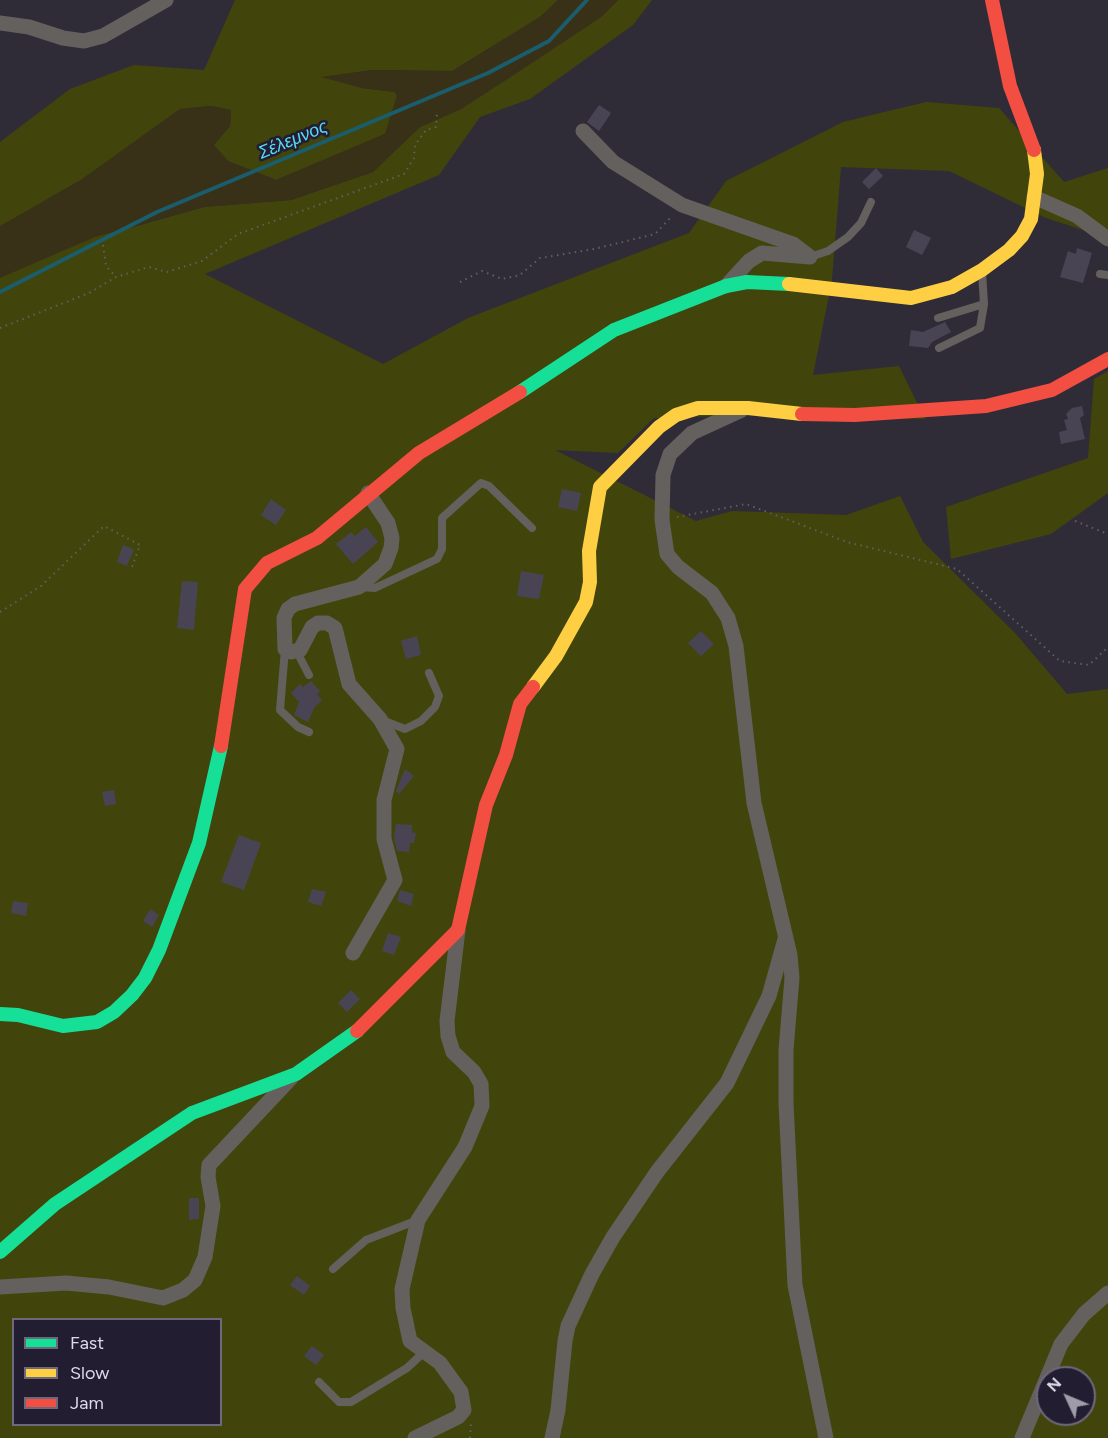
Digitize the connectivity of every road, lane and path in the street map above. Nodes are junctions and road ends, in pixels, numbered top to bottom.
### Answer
1 (166, 0) edge
2 (992, 0) edge
3 (0, 23) edge
4 (437, 112) dead end
5 (583, 131) dead end
6 (1034, 197) junction
7 (871, 202) dead end
8 (682, 205) junction
9 (1108, 239) edge
10 (103, 244) dead end
11 (810, 257) junction
12 (982, 270) junction
13 (116, 277) junction
14 (460, 282) dead end
15 (726, 286) junction
16 (984, 304) junction
17 (938, 318) dead end
18 (0, 328) edge
19 (939, 348) dead end
20 (1108, 359) edge
21 (748, 408) junction
22 (368, 493) junction
23 (662, 520) junction
24 (1075, 521) dead end
25 (532, 528) dead end
26 (1108, 534) edge
27 (131, 570) dead end
28 (359, 588) junction
29 (0, 612) edge
30 (1108, 647) edge
31 (291, 651) junction
32 (429, 673) dead end
33 (309, 675) dead end
34 (380, 719) junction
35 (309, 732) dead end
36 (458, 930) junction
37 (786, 934) junction
38 (353, 953) dead end
39 (0, 1014) edge
40 (296, 1074) junction
41 (418, 1220) junction
42 (0, 1252) edge
43 (333, 1269) dead end
44 (0, 1287) edge
45 (1108, 1293) edge
46 (423, 1353) junction
47 (319, 1382) dead end
48 (415, 1438) edge
49 (552, 1438) edge
50 (826, 1438) edge
51 (1022, 1438) edge

1 - 3 street
2 - 6 main road
4 - 13 path
5 - 8 street
6 - 9 street
6 - 12 main road
7 - 11 lane
8 - 11 street
8 - 14 path
10 - 13 path
11 - 15 street
12 - 15 main road
12 - 16 lane
13 - 18 path
15 - 22 main road
16 - 17 lane
16 - 19 lane
20 - 21 main road
21 - 23 street
21 - 36 main road
22 - 28 street
22 - 39 main road
23 - 30 path
23 - 37 street
24 - 26 path
25 - 28 lane
27 - 29 path
28 - 31 street
31 - 33 lane
31 - 34 street
31 - 35 lane
32 - 34 lane
34 - 38 street
36 - 40 main road
36 - 41 street
37 - 49 street
37 - 50 street
40 - 42 main road
40 - 44 street
41 - 43 lane
41 - 46 street
45 - 51 street
46 - 47 lane
46 - 48 street

